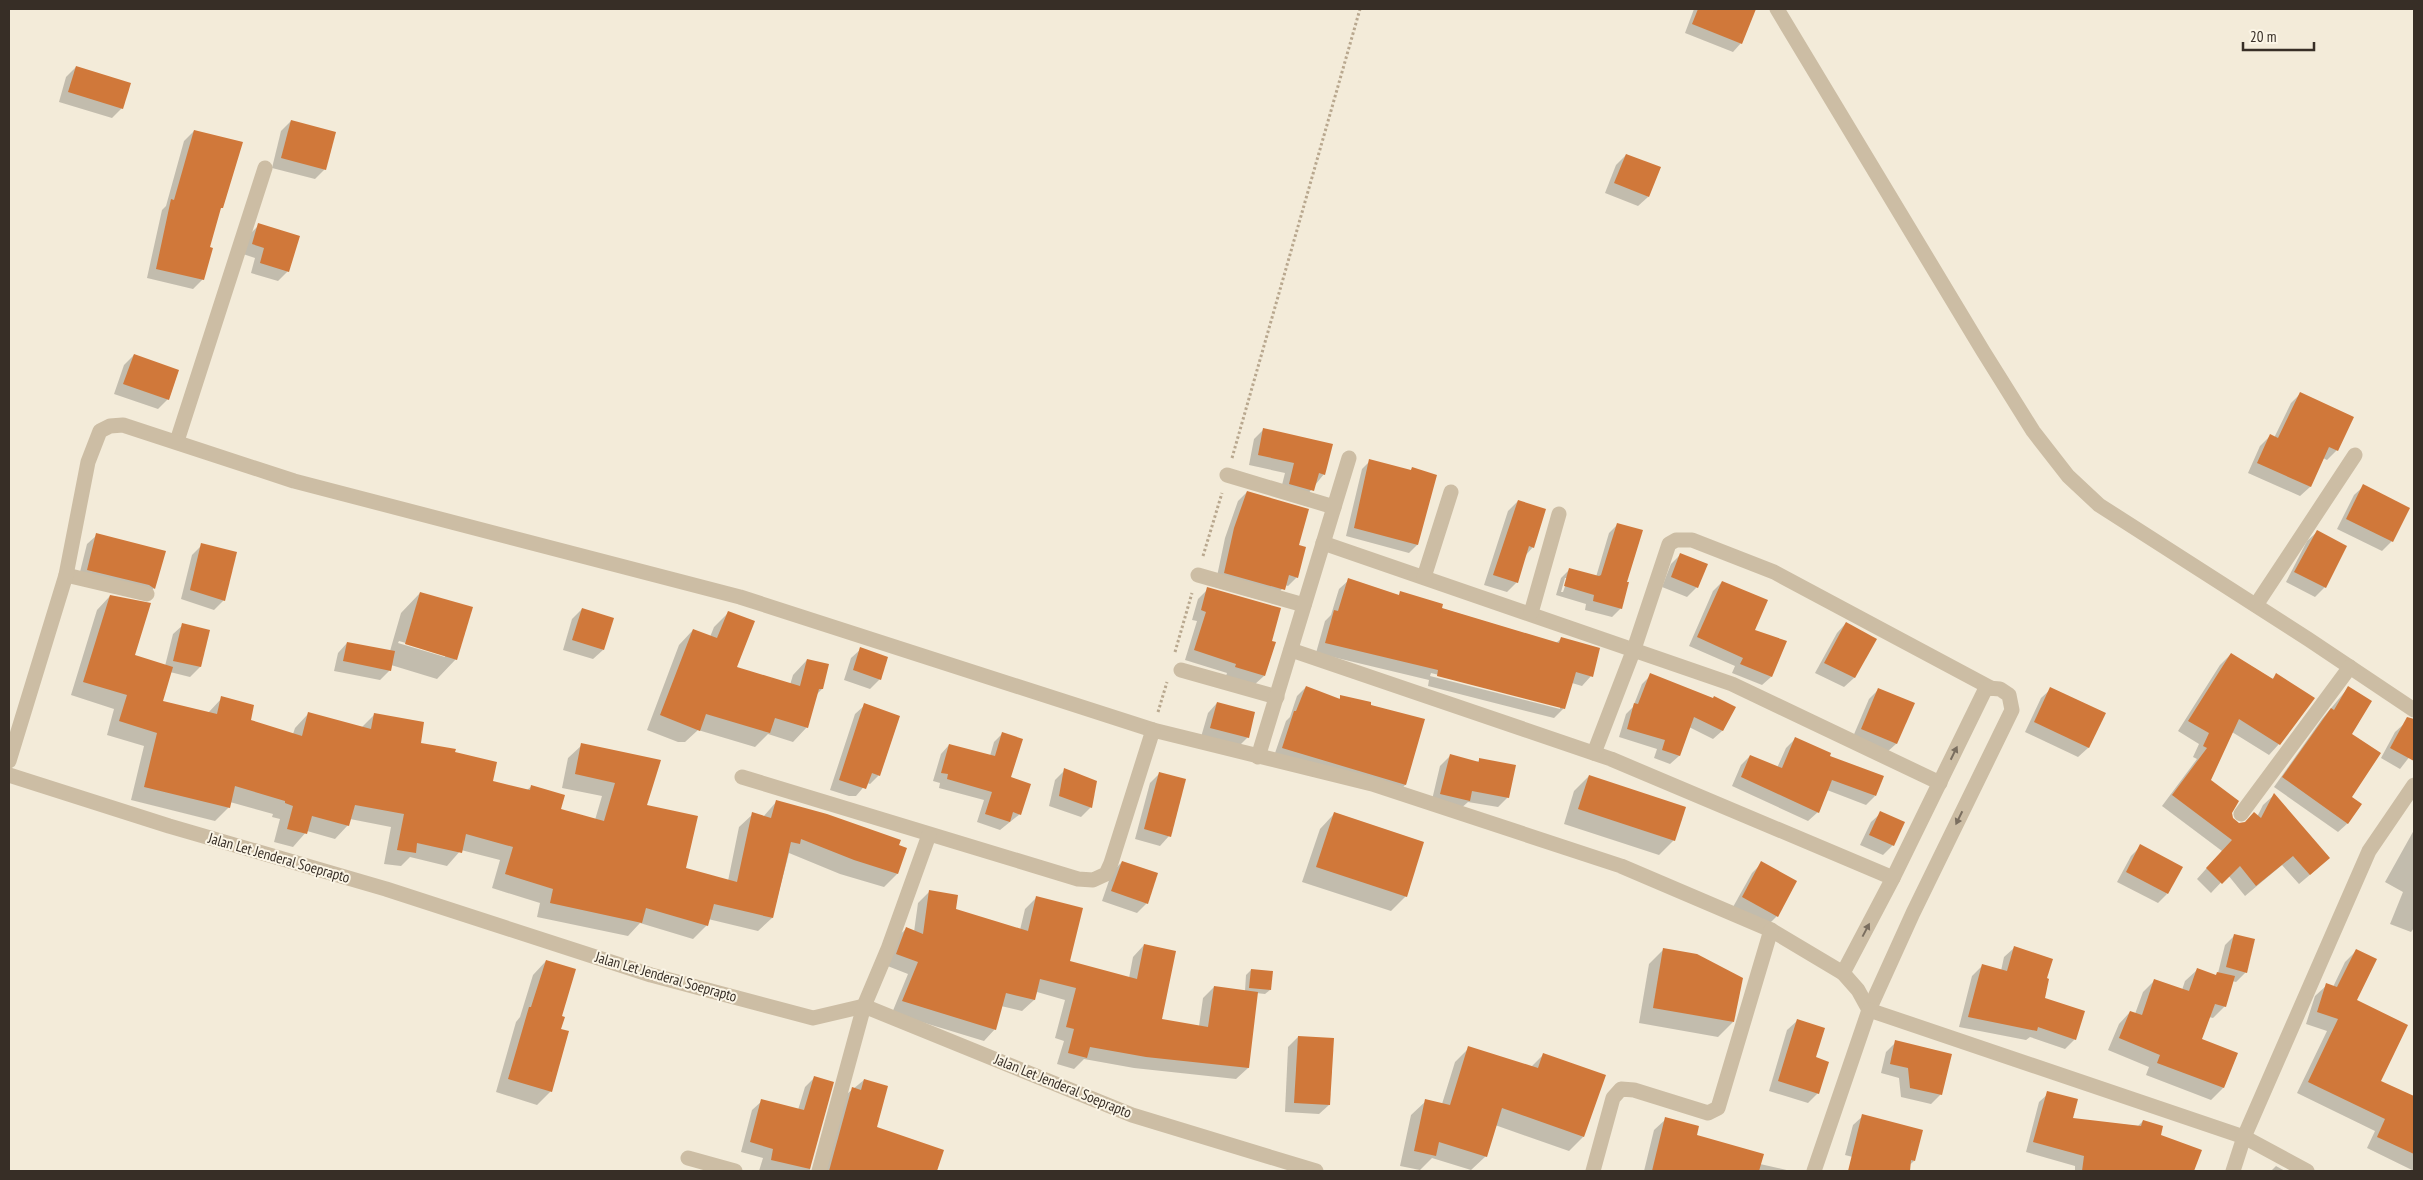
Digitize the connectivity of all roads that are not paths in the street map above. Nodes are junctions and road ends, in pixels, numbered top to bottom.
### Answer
1 (1777, 9) edge
2 (264, 168) dead end
3 (177, 442) junction
4 (2355, 455) dead end
5 (1348, 458) dead end
6 (1227, 475) road end
7 (1451, 492) dead end
8 (1334, 508) junction
9 (1559, 514) dead end
10 (1323, 543) junction
11 (66, 575) junction
12 (1198, 576) road end
13 (1424, 577) junction
14 (147, 594) dead end
15 (2256, 605) junction
16 (1304, 606) junction
17 (1531, 613) junction
18 (1634, 649) junction
19 (1291, 650) junction
20 (2350, 667) junction
21 (1174, 668) road end
22 (1992, 688) junction
23 (1277, 697) junction
24 (2414, 710) edge
25 (1153, 730) junction
26 (1594, 753) junction
27 (1258, 757) junction
28 (9, 760) edge
29 (9, 775) edge
30 (742, 777) dead end
31 (1940, 782) junction
32 (2414, 785) edge
33 (2241, 814) dead end
34 (929, 835) junction
35 (1893, 878) junction
36 (1771, 930) junction
37 (1843, 973) junction
38 (864, 1006) junction
39 (1869, 1010) junction
40 (2244, 1137) junction
41 (688, 1158) dead end
42 (734, 1171) edge
43 (819, 1171) edge
44 (1316, 1171) edge
45 (1593, 1171) edge
46 (1814, 1171) edge
47 (2233, 1171) edge
48 (2307, 1171) edge

1 - 15 street
2 - 3 street
3 - 11 street
3 - 25 street
4 - 15 street
5 - 8 street
6 - 8 street
7 - 13 street
8 - 10 street
9 - 17 street
10 - 13 street
10 - 16 street
11 - 14 street
11 - 28 street
12 - 16 street
13 - 17 street
15 - 20 street
16 - 19 street
17 - 18 street
18 - 22 street
18 - 26 street
18 - 31 street
19 - 23 street
19 - 26 street
20 - 24 street
20 - 33 street
21 - 23 street
31 -> 22 street
22 -> 39 street
23 - 27 street
25 - 27 street
25 - 34 street
26 - 35 street
27 - 36 street
29 - 38 street, Jalan Let Jenderal Soeprapto
30 - 34 street
31 - 35 street
32 - 40 street
34 - 38 street
37 -> 35 street
36 - 37 street
36 - 45 street
37 - 39 street
38 - 43 street
38 - 44 street, Jalan Let Jenderal Soeprapto
39 - 40 street
39 - 46 street
40 - 47 street
40 - 48 street
41 - 42 street

